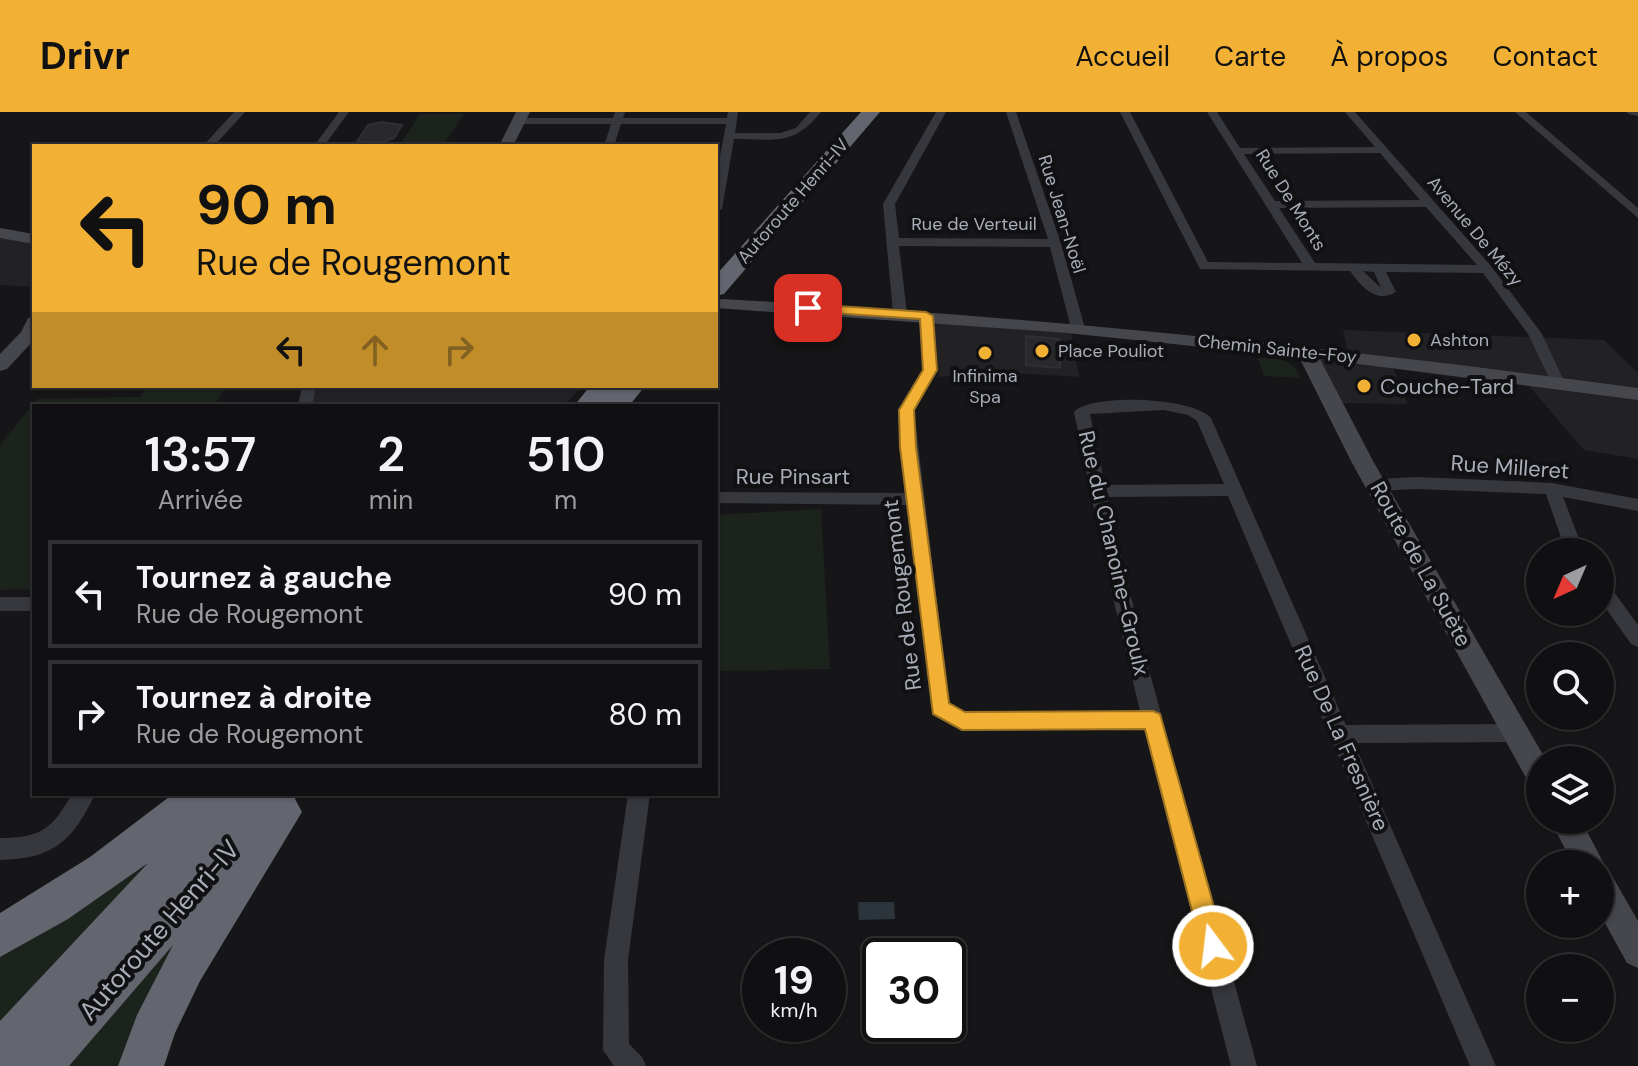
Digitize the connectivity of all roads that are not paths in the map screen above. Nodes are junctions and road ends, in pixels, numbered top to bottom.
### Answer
1 (240, 112) edge
2 (344, 112) edge
3 (816, 112) edge
4 (849, 112) edge
5 (871, 112) edge
6 (941, 112) edge
7 (1011, 112) edge
8 (1125, 112) edge
9 (1212, 112) edge
10 (1350, 112) edge
11 (1520, 112) edge
12 (1632, 112) edge
13 (1638, 113) edge
14 (618, 116) edge
15 (521, 117) edge
16 (733, 117) edge
17 (729, 136) junction
18 (210, 144) edge
19 (320, 144) edge
20 (507, 144) edge
21 (610, 144) edge
22 (1384, 150) junction
23 (1239, 151) junction
24 (718, 198) edge
25 (1429, 203) junction
26 (1273, 205) junction
27 (1638, 214) edge
28 (0, 233) edge
29 (32, 239) edge
30 (893, 242) junction
31 (1055, 243) junction
32 (718, 259) edge
33 (1311, 267) junction
34 (1354, 267) junction
35 (1378, 267) junction
36 (1487, 269) junction
37 (719, 296) edge
38 (900, 313) junction
39 (926, 316) junction
40 (32, 327) edge
41 (1078, 328) junction
42 (1306, 351) junction
43 (0, 365) edge
44 (1558, 383) junction
45 (603, 388) edge
46 (630, 388) edge
47 (1638, 394) edge
48 (589, 404) edge
49 (617, 404) edge
50 (1197, 412) joint
51 (1378, 485) junction
52 (1552, 489) junction
53 (1235, 490) junction
54 (1099, 491) junction
55 (719, 498) dead end
56 (915, 499) junction
57 (1638, 505) edge
58 (1570, 538) edge
59 (0, 604) edge
60 (32, 604) edge
61 (1614, 606) edge
62 (1638, 639) edge
63 (1153, 720) junction
64 (1516, 733) junction
65 (1341, 734) junction
66 (1526, 751) edge
67 (83, 796) edge
68 (199, 796) edge
69 (234, 796) edge
70 (276, 796) edge
71 (293, 796) edge
72 (639, 796) edge
73 (0, 849) edge
74 (1614, 909) edge
75 (0, 936) edge
76 (1638, 952) edge
77 (0, 1055) edge
78 (39, 1066) edge
79 (141, 1066) edge
80 (633, 1066) edge
81 (1244, 1066) edge
82 (1483, 1066) edge

1 - 18 street
2 - 19 street
3 - 17 street
4 - 32 highway, Autoroute Henri-IV
5 - 37 highway, Autoroute Henri-IV
6 - 30 street
7 - 31 street, Rue Jean-Noël
8 - 33 street
9 - 23 street, Rue De Monts
10 - 22 street, Avenue De Mézy
11 - 27 street
12 - 13 street
14 - 15 street
14 - 16 street
14 - 21 street
15 - 20 main road
16 - 17 street
17 - 24 street
22 - 23 street
22 - 25 street, Avenue De Mézy
23 - 26 street, Rue De Monts
25 - 26 street
25 - 36 street, Avenue De Mézy
26 - 33 street, Rue De Monts
28 - 29 main road
30 - 31 street, Rue de Verteuil
30 - 38 street
31 - 41 street, Rue Jean-Noël
33 - 34 street
34 - 35 street
34 - 35 street
35 - 36 street
36 - 44 street, Avenue De Mézy
37 - 38 main road, Chemin Sainte-Foy
38 - 39 main road, Chemin Sainte-Foy
39 - 41 main road, Chemin Sainte-Foy
39 - 56 street, Rue de Rougemont
40 - 43 main road
41 - 42 main road, Chemin Sainte-Foy
42 - 44 main road, Chemin Sainte-Foy
42 - 51 main road, Route de La Suète
44 - 47 main road, Chemin Sainte-Foy
45 - 48 highway
46 - 49 highway
50 - 53 street, Rue De La Fresnière
50 - 54 street, Rue du Chanoine-Groulx
51 - 52 street, Rue Milleret
51 - 64 main road, Route de La Suète
52 - 57 street, Rue Milleret
52 - 58 street
53 - 54 street
53 - 65 street, Rue De La Fresnière
54 - 63 street, Rue du Chanoine-Groulx
55 - 56 street, Rue Pinsart
56 - 63 street, Rue de Rougemont
59 - 60 street
61 - 62 street
63 - 81 street, Rue du Chanoine-Groulx
64 - 65 street
64 - 66 main road, Route de La Suète
65 - 82 street, Rue De La Fresnière
67 - 73 street
68 - 75 highway
69 - 77 highway, Autoroute Henri-IV
70 - 78 highway, Autoroute Henri-IV
71 - 79 highway
72 - 80 street
74 - 76 main road

